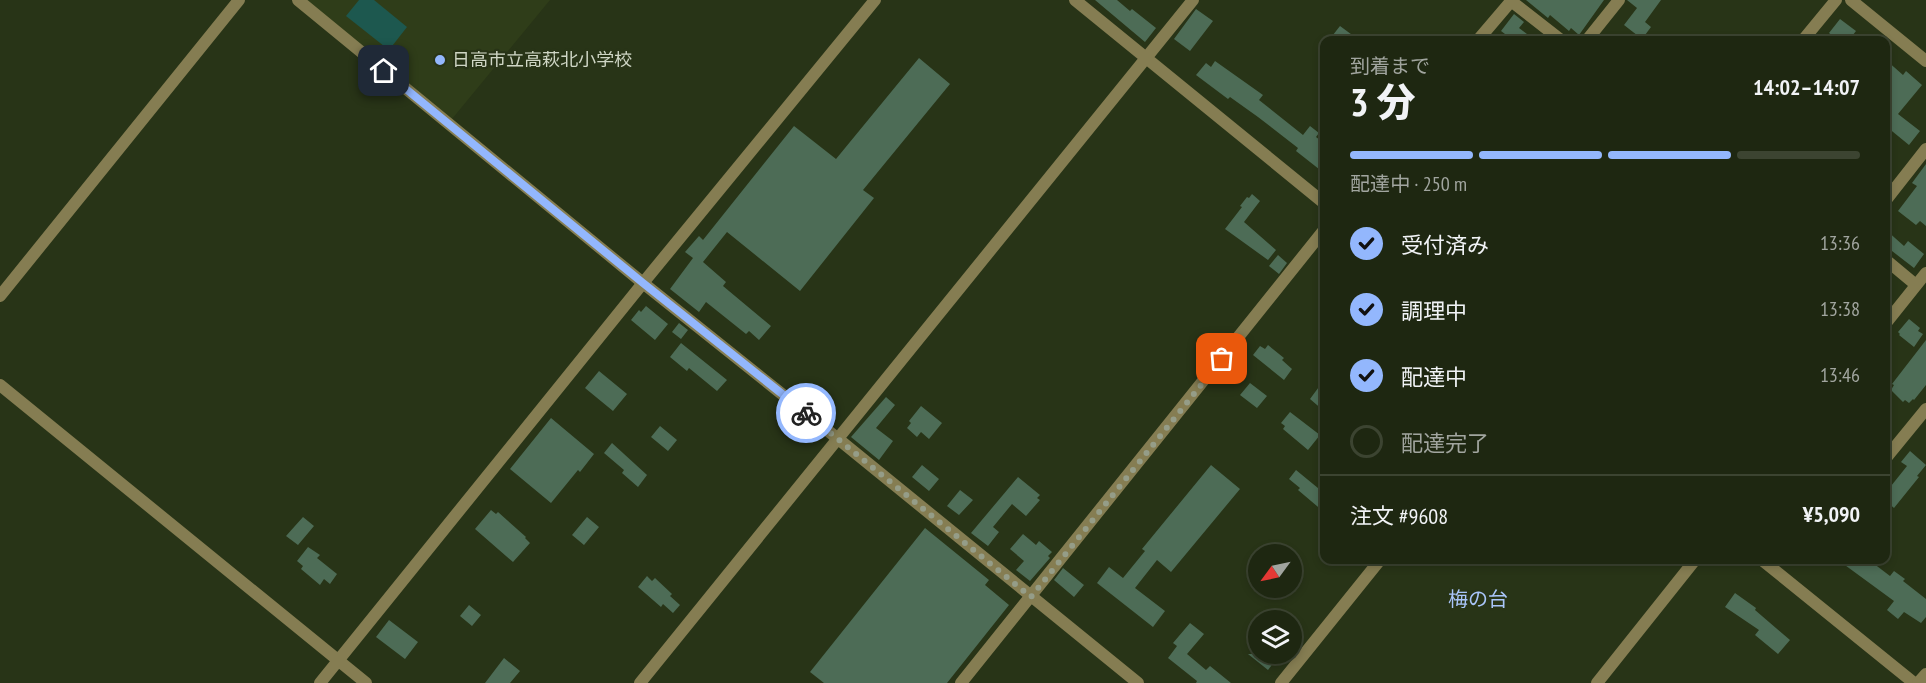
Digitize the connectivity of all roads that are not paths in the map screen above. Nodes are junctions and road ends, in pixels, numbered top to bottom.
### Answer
1 (239, 0) edge
2 (298, 0) edge
3 (875, 0) edge
4 (1075, 0) edge
5 (1193, 0) edge
6 (1619, 0) edge
7 (1836, 0) edge
8 (1851, 0) edge
9 (1512, 1) edge
10 (1481, 36) edge
11 (1556, 36) edge
12 (1590, 36) edge
13 (1806, 36) edge
14 (1886, 36) edge
15 (1890, 40) edge
16 (1146, 57) junction
17 (1926, 61) edge
18 (1926, 149) edge
19 (1890, 195) edge
20 (1320, 200) edge
21 (1320, 235) edge
22 (1890, 263) edge
23 (1926, 273) edge
24 (643, 283) junction
25 (1916, 285) junction
26 (0, 296) edge
27 (1890, 318) edge
28 (0, 385) edge
29 (1926, 409) edge
30 (837, 438) junction
31 (1890, 453) edge
32 (1377, 564) edge
33 (1692, 564) edge
34 (1767, 564) edge
35 (1031, 597) junction
36 (338, 660) junction
37 (1926, 674) edge
38 (320, 683) edge
39 (366, 683) edge
40 (640, 683) edge
41 (961, 683) edge
42 (1138, 683) edge
43 (1281, 683) edge
44 (1597, 683) edge
45 (1914, 683) edge
46 (1918, 683) edge

1 - 26 street
2 - 24 street
3 - 24 street
4 - 16 street
5 - 16 street
6 - 12 street
7 - 13 street
8 - 14 street
9 - 10 street
9 - 11 street
15 - 17 street
16 - 20 street
16 - 30 street
18 - 19 street
21 - 35 street
22 - 25 street
23 - 25 street
24 - 30 street
24 - 36 street
25 - 27 street
28 - 36 street
29 - 31 street
30 - 35 street
30 - 40 street
32 - 43 street
33 - 44 street
34 - 45 street
35 - 41 street
35 - 42 street
36 - 38 street
36 - 39 street
37 - 46 street

